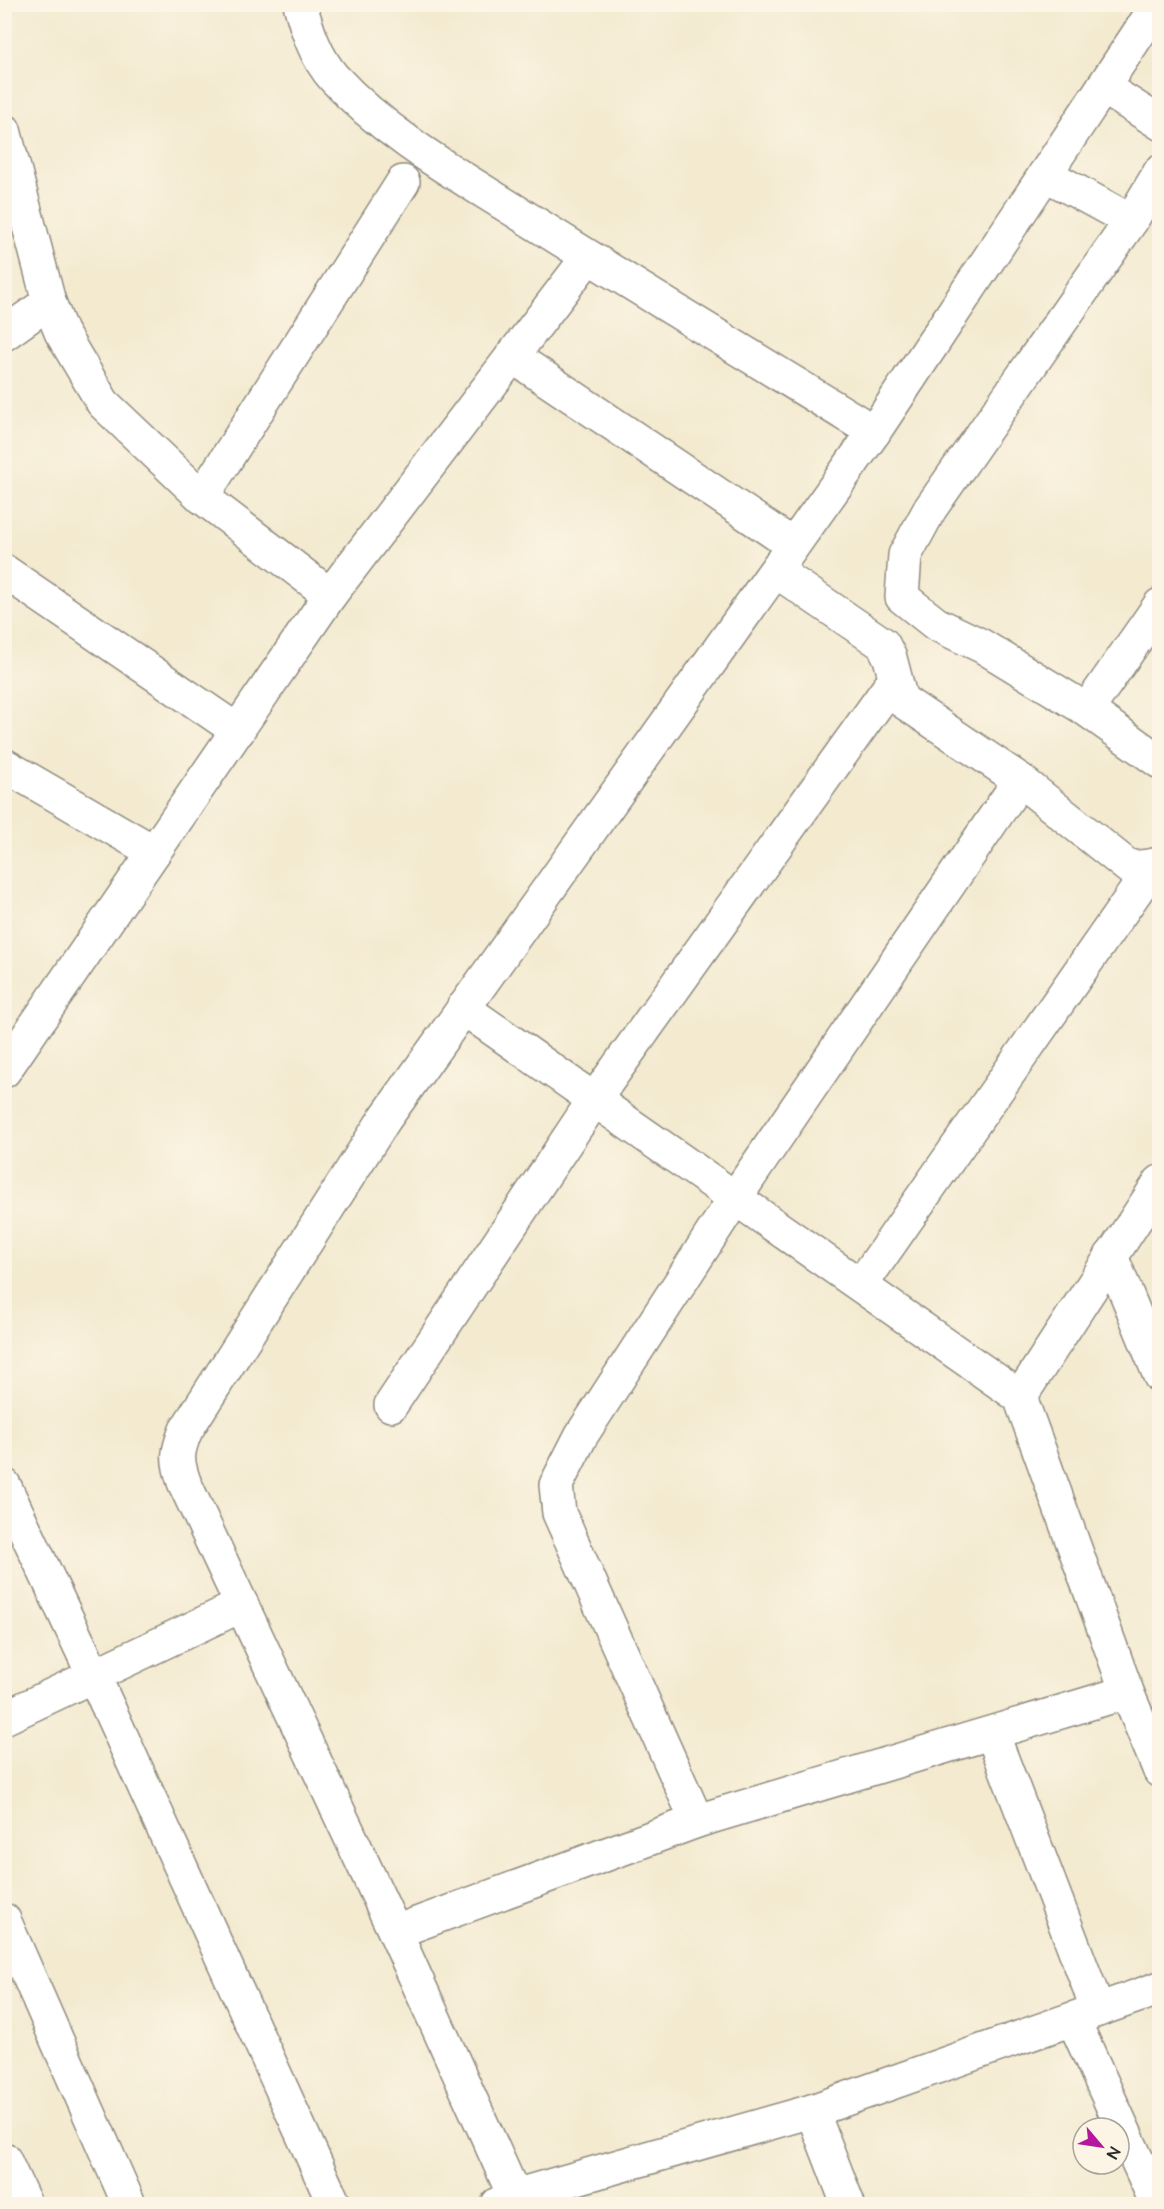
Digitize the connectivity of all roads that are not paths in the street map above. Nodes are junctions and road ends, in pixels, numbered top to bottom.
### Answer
1 (300, 4) edge
2 (1158, 4) edge
3 (1103, 87) junction
4 (1160, 123) edge
5 (4, 130) edge
6 (1160, 172) edge
7 (1045, 174) junction
8 (403, 182) dead end
9 (1131, 221) junction
10 (588, 257) junction
11 (49, 302) junction
12 (4, 334) edge
13 (512, 356) junction
14 (874, 432) junction
15 (202, 497) junction
16 (784, 558) junction
17 (4, 571) edge
18 (330, 595) junction
19 (1160, 605) edge
20 (895, 679) junction
21 (1087, 710) junction
22 (238, 731) junction
23 (1160, 762) edge
24 (4, 765) edge
25 (1020, 780) junction
26 (154, 852) junction
27 (1157, 865) edge
28 (463, 1008) junction
29 (4, 1071) edge
30 (594, 1100) junction
31 (1160, 1182) edge
32 (735, 1198) junction
33 (1111, 1256) junction
34 (861, 1284) junction
35 (1160, 1377) edge
36 (1020, 1397) junction
37 (392, 1405) dead end
38 (4, 1485) edge
39 (242, 1605) junction
40 (94, 1676) junction
41 (1127, 1692) junction
42 (4, 1718) edge
43 (992, 1733) junction
44 (1160, 1771) edge
45 (697, 1821) junction
46 (4, 1920) edge
47 (395, 1932) junction
48 (1160, 1988) edge
49 (1086, 2014) junction
50 (812, 2111) junction
51 (4, 2158) edge
52 (510, 2202) edge
53 (25, 2205) edge
54 (129, 2205) edge
55 (333, 2205) edge
56 (848, 2205) edge
57 (1157, 2205) edge

1 - 10 street
2 - 3 street
3 - 4 street
3 - 7 street
5 - 11 street
6 - 9 street
7 - 9 street
7 - 14 street
8 - 15 street
9 - 21 street
10 - 13 street
10 - 14 street
11 - 12 street
11 - 15 street
13 - 16 street
13 - 18 street
14 - 16 street
15 - 18 street
16 - 20 street
16 - 28 street
17 - 22 street
18 - 22 street
19 - 21 street
20 - 25 street
20 - 30 street
21 - 23 street
22 - 26 street
24 - 26 street
25 - 27 street
25 - 32 street
26 - 29 street
27 - 34 street
28 - 30 street
28 - 39 street
30 - 32 street
30 - 37 street
31 - 33 street
32 - 34 street
32 - 45 street
33 - 35 street
33 - 36 street
34 - 36 street
36 - 41 street
38 - 40 street
39 - 40 street
39 - 47 street
40 - 42 street
40 - 55 street
41 - 43 street
41 - 44 street
43 - 45 street
43 - 49 street
45 - 47 street
46 - 54 street
47 - 52 street
48 - 49 street
49 - 50 street
49 - 57 street
50 - 52 street
50 - 56 street
51 - 53 street

